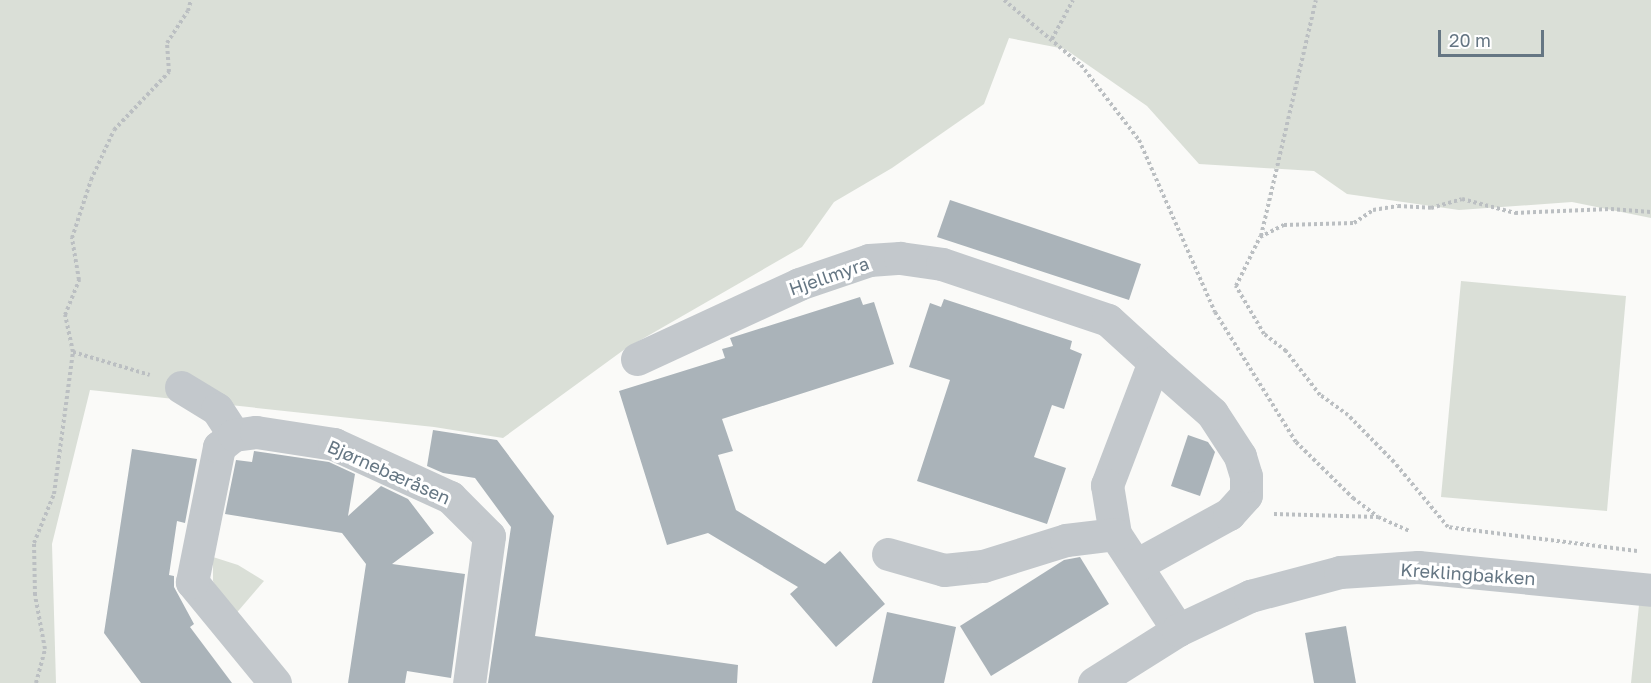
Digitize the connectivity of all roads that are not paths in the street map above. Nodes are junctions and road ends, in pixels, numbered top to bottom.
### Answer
1 (637, 359) dead end
2 (1154, 362) junction
3 (181, 387) road end
4 (234, 435) junction
5 (1115, 534) junction
6 (888, 554) dead end
7 (1138, 564) junction
8 (1651, 590) edge
9 (1178, 630) junction
10 (275, 683) edge
11 (469, 683) edge
12 (1094, 683) edge

1 - 2 street, Hjellmyra
2 - 5 street
2 - 7 street, Hjellmyra
3 - 4 street
4 - 10 street
4 - 11 street, Bjørnebæråsen
5 - 6 street
5 - 7 street
7 - 9 street
8 - 9 street, Kreklingbakken
9 - 12 street, Kreklingbakken

